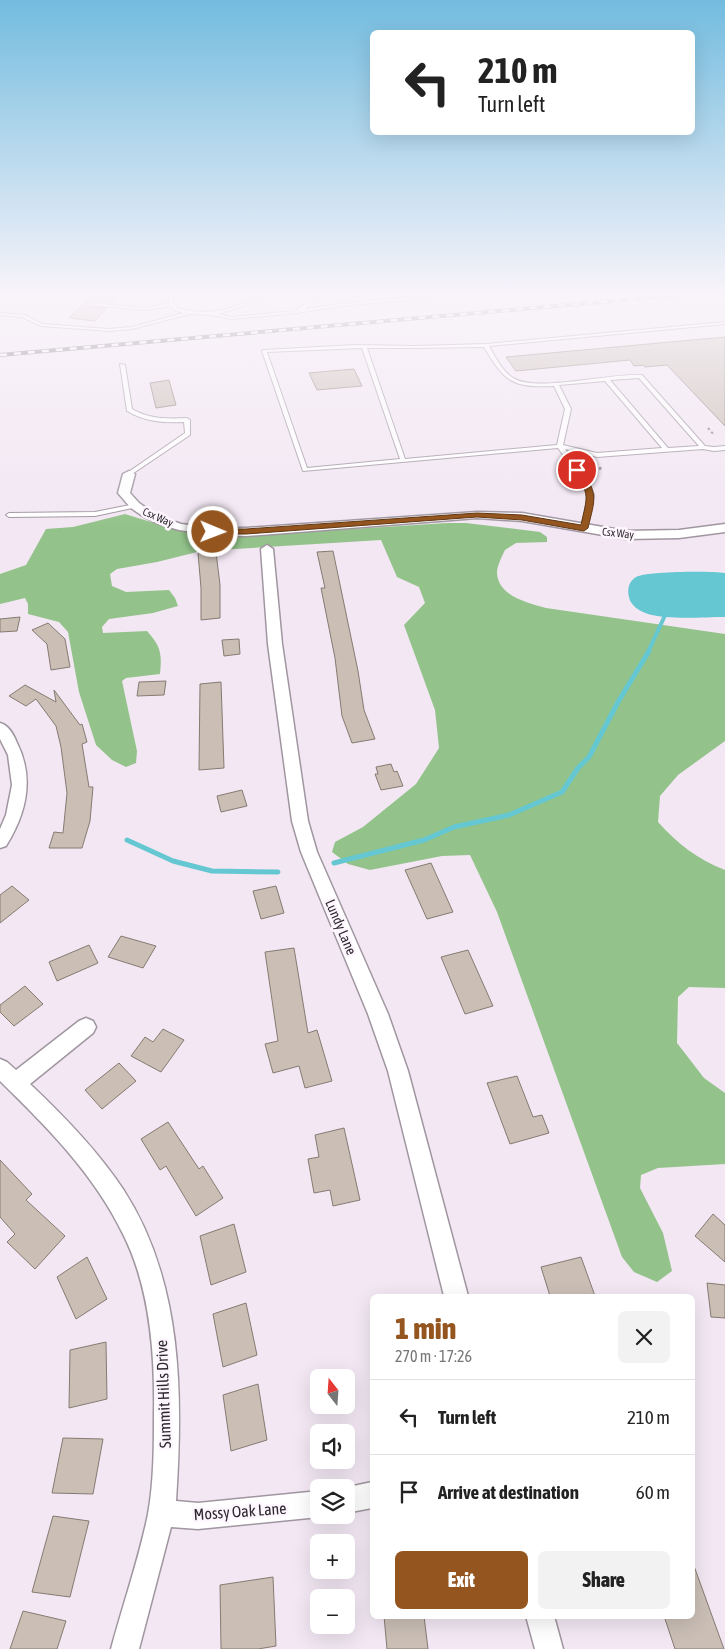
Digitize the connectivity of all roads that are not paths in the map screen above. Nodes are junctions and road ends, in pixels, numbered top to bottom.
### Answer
1 (123, 372) edge
2 (271, 372) edge
3 (373, 372) edge
4 (504, 372) edge
5 (606, 379) junction
6 (556, 384) junction
7 (560, 446) junction
8 (703, 447) junction
9 (725, 448) edge
10 (667, 450) junction
11 (403, 461) junction
12 (129, 474) joint
13 (135, 506) junction
14 (9, 515) dead end
15 (584, 528) junction
16 (725, 528) edge
17 (267, 550) dead end
18 (0, 728) edge
19 (0, 842) edge
20 (86, 1027) dead end
21 (8, 1076) edge
22 (455, 1294) edge
23 (370, 1495) edge
24 (355, 1498) edge
25 (310, 1505) edge
26 (161, 1513) junction
27 (541, 1619) edge
28 (125, 1649) edge
29 (549, 1649) edge

1 - 12 lane
2 - 11 lane
3 - 11 lane
4 - 6 lane
5 - 6 lane
5 - 8 lane
5 - 10 lane
6 - 7 lane
7 - 10 lane
7 - 11 lane
7 - 15 lane
8 - 9 lane
8 - 10 lane
12 - 13 street, Csx Way
13 - 14 lane
13 - 15 street, Csx Way
15 - 16 street, Csx Way
17 - 22 street, Lundy Lane
18 - 19 street
20 - 21 street
21 - 26 street, Summit Hills Drive
23 - 24 street
25 - 26 street, Mossy Oak Lane
26 - 28 street, Summit Hills Drive
27 - 29 street

